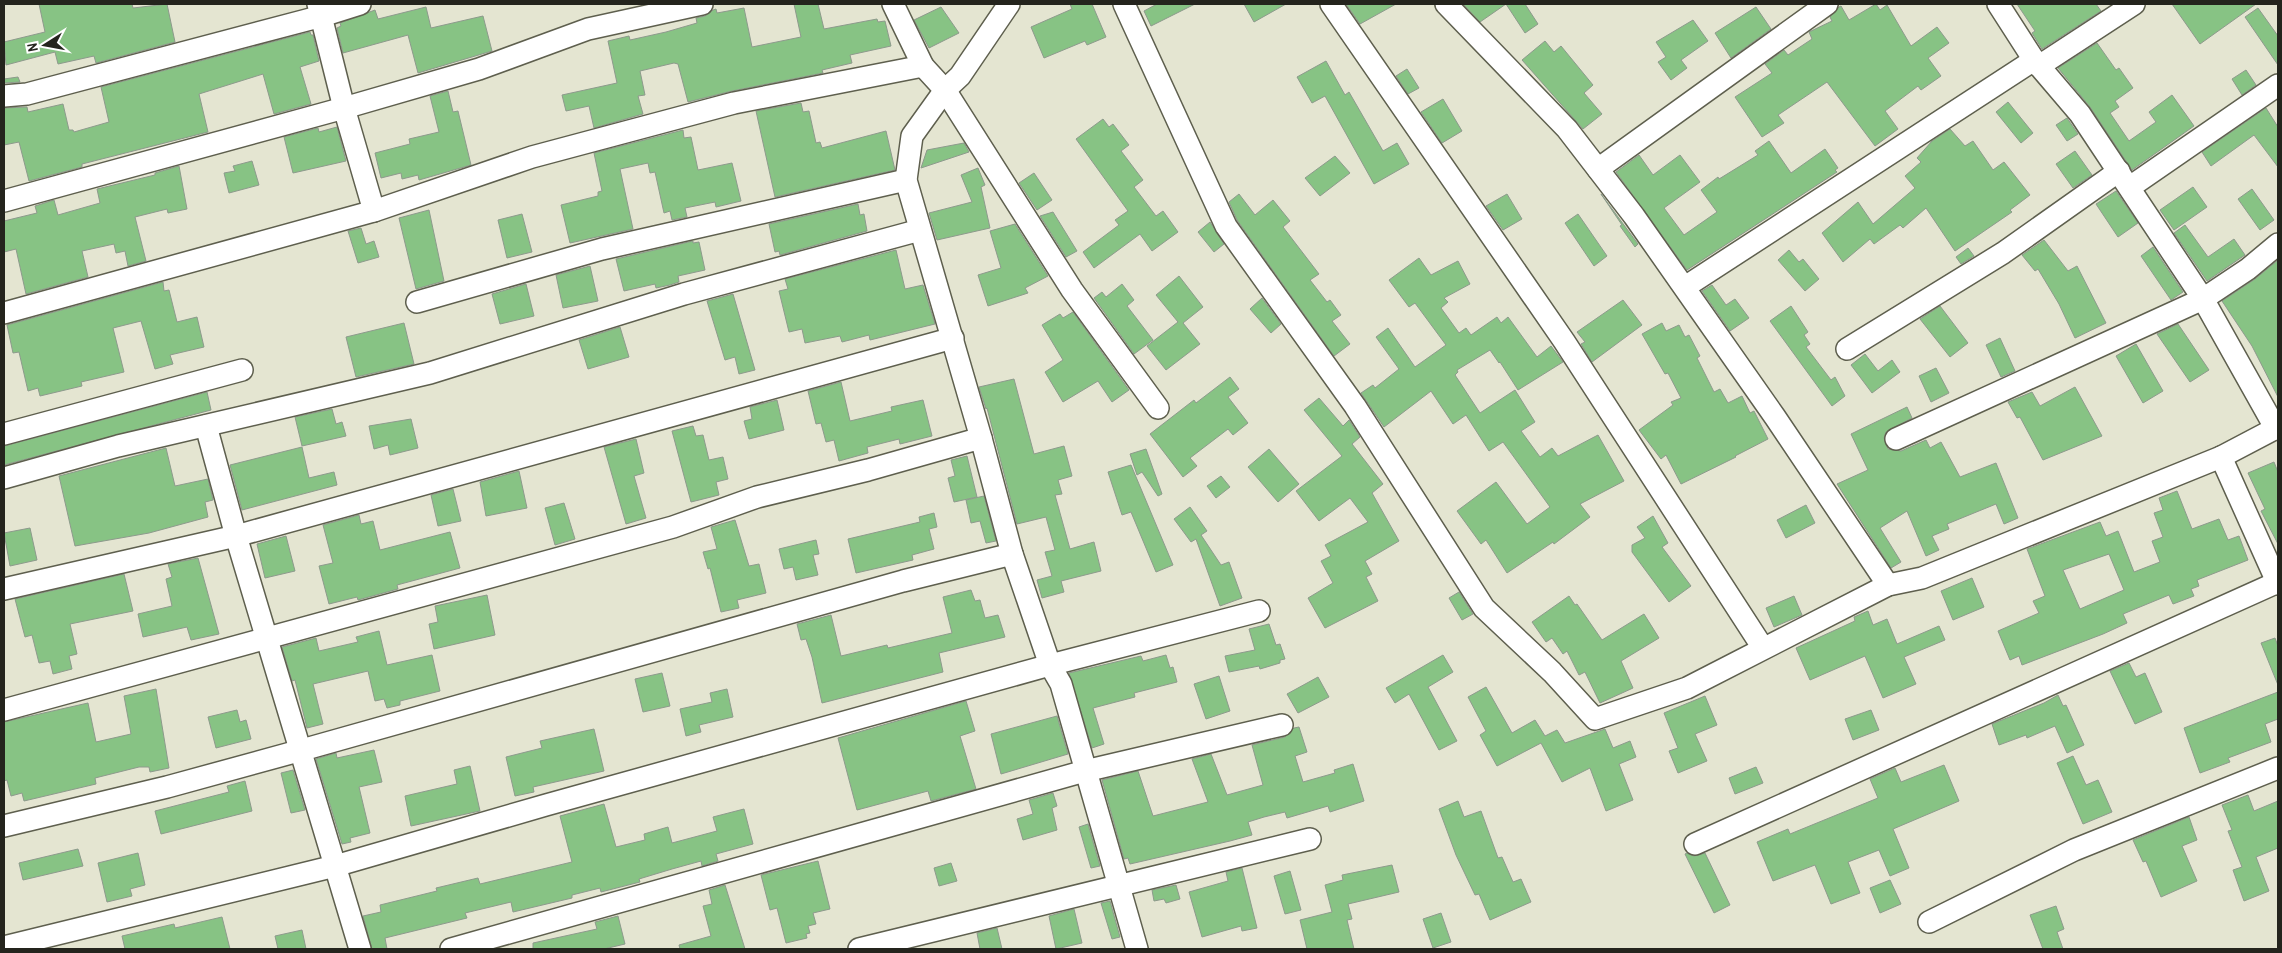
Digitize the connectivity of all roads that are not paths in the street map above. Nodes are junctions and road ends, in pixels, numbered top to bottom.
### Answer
1 (360, 4) edge
2 (702, 4) edge
3 (893, 4) edge
4 (1009, 4) edge
5 (1124, 4) edge
6 (1331, 4) edge
7 (1446, 4) edge
8 (1827, 4) edge
9 (1998, 4) edge
10 (2134, 4) edge
11 (320, 10) edge
12 (2037, 63) junction
13 (923, 66) junction
14 (2278, 84) edge
15 (944, 90) junction
16 (4, 96) edge
17 (344, 108) junction
18 (1598, 169) junction
19 (2124, 179) junction
20 (906, 180) junction
21 (4, 201) edge
22 (374, 211) junction
23 (920, 230) junction
24 (2278, 244) edge
25 (1685, 287) junction
26 (2203, 299) junction
27 (417, 302) dead end
28 (4, 313) edge
29 (953, 338) junction
30 (1848, 349) dead end
31 (242, 370) dead end
32 (1158, 408) dead end
33 (206, 426) junction
34 (2277, 428) edge
35 (4, 434) edge
36 (981, 438) junction
37 (1896, 439) dead end
38 (2221, 457) junction
39 (4, 478) edge
40 (236, 536) junction
41 (1012, 554) junction
42 (2278, 583) edge
43 (1888, 585) junction
44 (4, 589) edge
45 (1260, 611) dead end
46 (268, 637) junction
47 (1763, 648) junction
48 (1050, 665) junction
49 (4, 710) edge
50 (1282, 725) dead end
51 (302, 750) junction
52 (2278, 768) edge
53 (1085, 772) junction
54 (4, 826) edge
55 (1310, 839) dead end
56 (1696, 844) dead end
57 (335, 866) junction
58 (1119, 885) junction
59 (1929, 922) dead end
60 (4, 947) edge
61 (360, 949) edge
62 (451, 949) edge
63 (859, 949) edge
64 (1138, 949) edge

1 - 11 street
2 - 17 street
3 - 13 street
4 - 15 street
5 - 47 street
6 - 47 street
7 - 18 street
8 - 18 street
9 - 12 street
10 - 12 street
11 - 16 street
11 - 17 street
12 - 19 street
12 - 25 street
13 - 15 street
13 - 22 street
14 - 19 street
15 - 20 street
15 - 32 street
17 - 21 street
17 - 22 street
18 - 25 street
19 - 26 street
19 - 30 street
20 - 23 street
20 - 27 street
22 - 28 street
23 - 29 street
23 - 33 street
24 - 26 street
25 - 43 street
26 - 34 street
26 - 37 street
29 - 36 street
29 - 40 street
31 - 35 street
33 - 39 street
33 - 40 street
34 - 38 street
36 - 41 street
36 - 46 street
38 - 42 street
38 - 43 street
40 - 44 street
40 - 46 street
41 - 48 street
41 - 51 street
42 - 56 street
43 - 47 street
45 - 48 street
46 - 49 street
46 - 51 street
48 - 53 street
48 - 57 street
50 - 53 street
51 - 54 street
51 - 57 street
52 - 59 street
53 - 58 street
53 - 62 street
55 - 58 street
57 - 60 street
57 - 61 street
58 - 63 street
58 - 64 street

